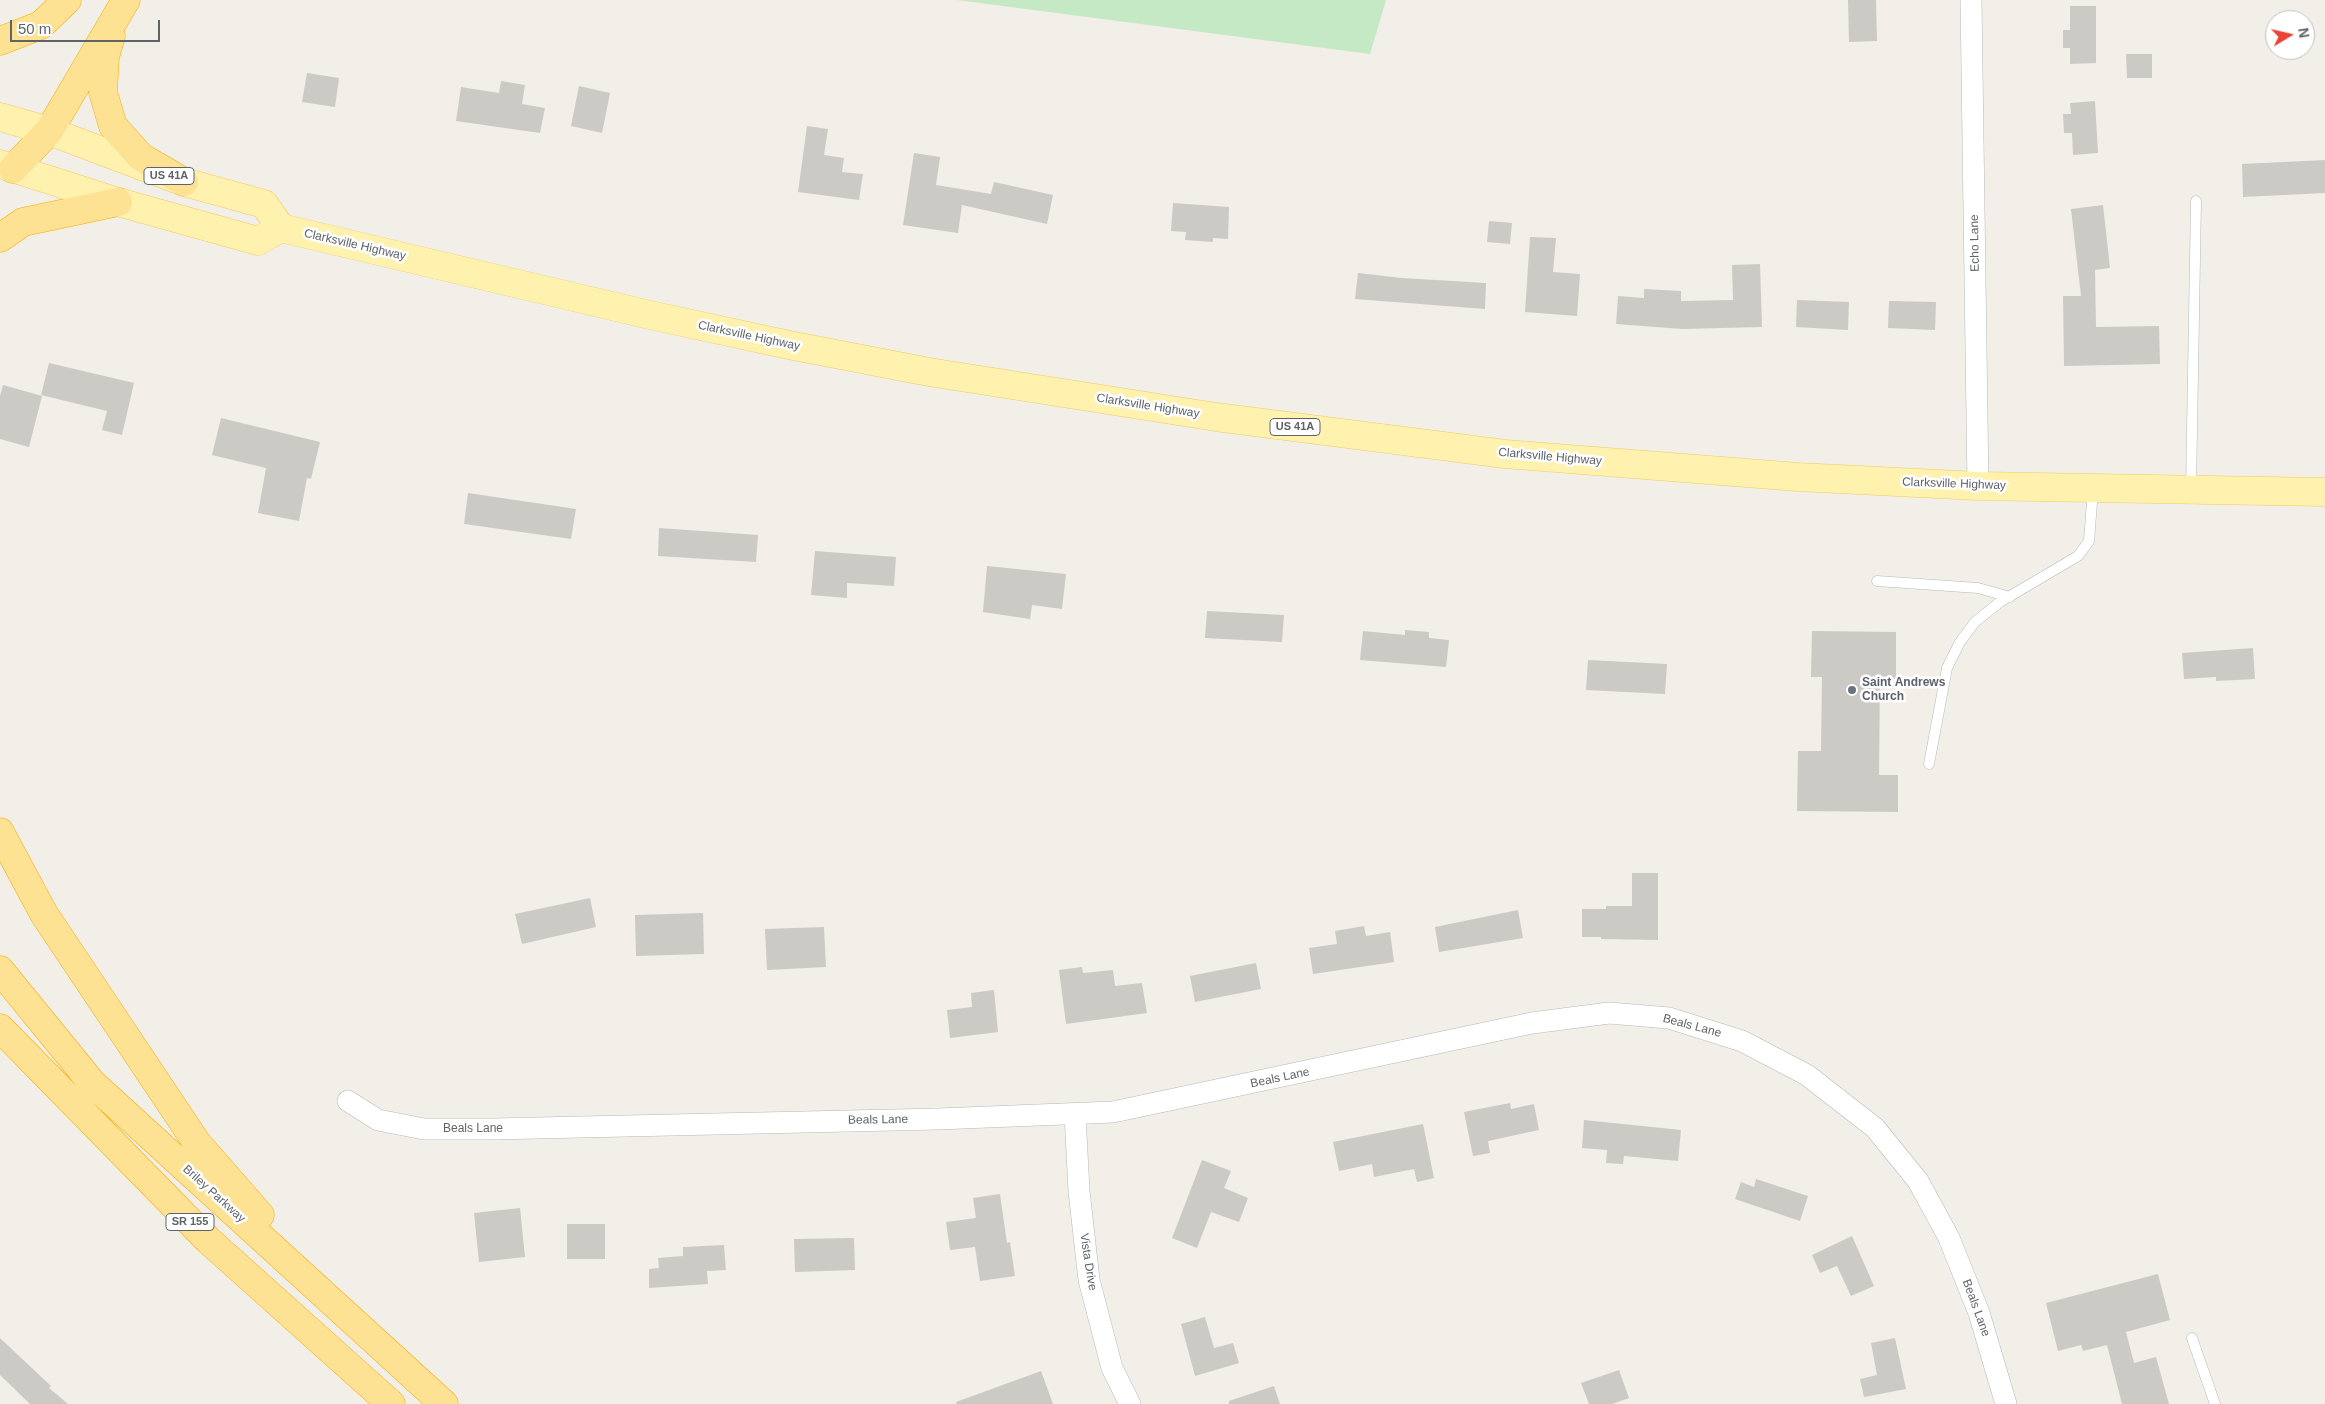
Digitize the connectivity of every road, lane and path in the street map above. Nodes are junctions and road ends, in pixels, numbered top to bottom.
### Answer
1 (67, 0) edge
2 (1971, 0) edge
3 (120, 10) edge
4 (0, 41) edge
5 (0, 118) edge
6 (49, 131) junction
7 (7, 167) edge
8 (184, 182) junction
9 (2196, 201) dead end
10 (118, 202) junction
11 (281, 228) junction
12 (0, 238) edge
13 (1978, 486) junction
14 (2092, 488) junction
15 (2191, 490) junction
16 (2325, 492) edge
17 (1877, 581) dead end
18 (2010, 597) junction
19 (1928, 764) dead end
20 (0, 832) edge
21 (0, 970) edge
22 (0, 1028) edge
23 (348, 1102) dead end
24 (1075, 1114) junction
25 (343, 1310) junction
26 (2192, 1338) dead end
27 (391, 1404) edge
28 (444, 1404) edge
29 (1130, 1404) edge
30 (2006, 1404) edge
31 (2215, 1404) edge

1 - 4 highway
2 - 13 street, Echo Lane
3 - 6 highway
3 - 8 highway
5 - 6 main road, US 41A
6 - 7 highway
6 - 8 main road, US 41A
7 - 10 main road
8 - 11 main road, US 41A
9 - 15 lane
10 - 11 main road
10 - 12 highway
11 - 13 main road, Clarksville Highway / US 41A
13 - 14 main road, Clarksville Highway / US 41A
14 - 15 main road, Clarksville Highway / US 41A
14 - 18 lane
15 - 16 main road, Clarksville Highway / US 41A
17 - 18 lane
18 - 19 lane
20 - 25 highway
21 - 25 highway, Briley Parkway / SR 155
22 - 27 highway, SR 155
23 - 24 street, Beals Lane
24 - 29 street, Vista Drive
24 - 30 street, Beals Lane
25 - 28 highway, Briley Parkway / SR 155
26 - 31 lane

